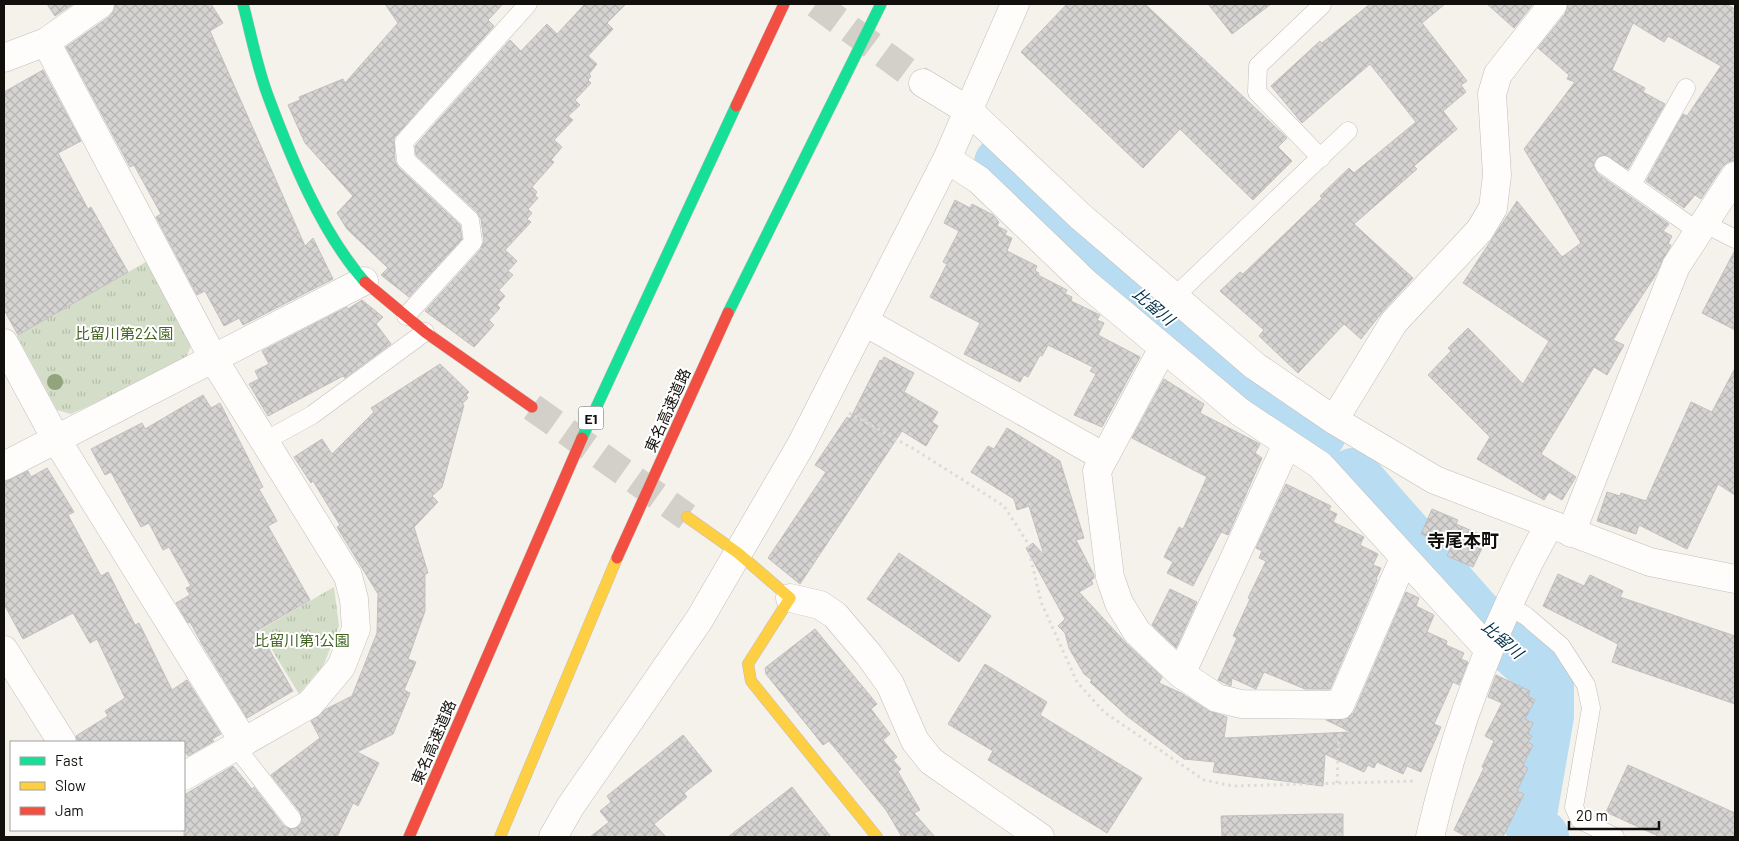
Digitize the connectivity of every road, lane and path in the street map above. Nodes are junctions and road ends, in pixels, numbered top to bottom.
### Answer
1 (100, 4) edge
2 (243, 4) edge
3 (528, 4) edge
4 (784, 4) edge
5 (881, 4) edge
6 (1015, 4) edge
7 (1553, 4) edge
8 (1322, 5) dead end
9 (46, 42) junction
10 (4, 58) edge
11 (923, 83) tunnel mouth
12 (1686, 88) dead end
13 (969, 111) junction
14 (1348, 131) dead end
15 (1321, 158) junction
16 (948, 159) junction
17 (1604, 165) dead end
18 (1735, 176) edge
19 (1632, 184) junction
20 (1702, 227) junction
21 (1735, 238) edge
22 (364, 281) junction
23 (1173, 298) junction
24 (406, 316) junction
25 (865, 322) junction
26 (426, 332) junction
27 (4, 343) edge
28 (1163, 348) junction
29 (214, 360) junction
30 (532, 407) tunnel mouth
31 (1334, 420) junction
32 (56, 439) junction
33 (265, 441) junction
34 (1287, 444) junction
35 (1104, 458) junction
36 (4, 466) edge
37 (687, 517) tunnel mouth
38 (1560, 529) junction
39 (738, 553) junction
40 (1404, 558) junction
41 (1735, 580) edge
42 (790, 598) junction
43 (1498, 630) junction
44 (4, 650) edge
45 (1181, 674) junction
46 (1340, 705) junction
47 (61, 741) edge
48 (240, 745) junction
49 (185, 775) edge
50 (1337, 783) dead end
51 (292, 819) dead end
52 (409, 837) edge
53 (500, 837) edge
54 (553, 837) edge
55 (878, 837) edge
56 (1040, 837) edge
57 (1430, 837) edge
58 (1615, 837) edge

1 - 9 street
2 - 22 main road
3 - 24 lane
4 - 52 main road, 東名高速道路 / E1
5 - 53 main road, 東名高速道路
6 - 13 street
7 - 31 street
8 - 15 lane
9 - 10 street
9 - 29 street
11 - 13 street
12 - 19 lane
13 - 16 street
13 - 23 street
14 - 15 lane
15 - 23 lane
16 - 25 street
16 - 28 street
17 - 19 lane
18 - 20 street
19 - 20 lane
20 - 21 lane
20 - 38 street
22 - 24 main road
22 - 29 street
23 - 31 street
24 - 26 main road
25 - 35 street
25 - 39 street
26 - 30 main road
26 - 33 lane
27 - 32 street
28 - 34 street
28 - 35 street
29 - 32 street
29 - 33 street
31 - 38 street
32 - 36 street
32 - 48 street
33 - 48 street
34 - 40 street
34 - 45 street
35 - 45 street
37 - 39 main road
38 - 41 street
38 - 43 street
39 - 42 main road
39 - 54 street
40 - 43 street
40 - 46 street
42 - 55 main road
42 - 56 street
43 - 57 street
43 - 58 lane
44 - 47 street
45 - 46 street
46 - 50 path
48 - 49 street
48 - 51 lane

